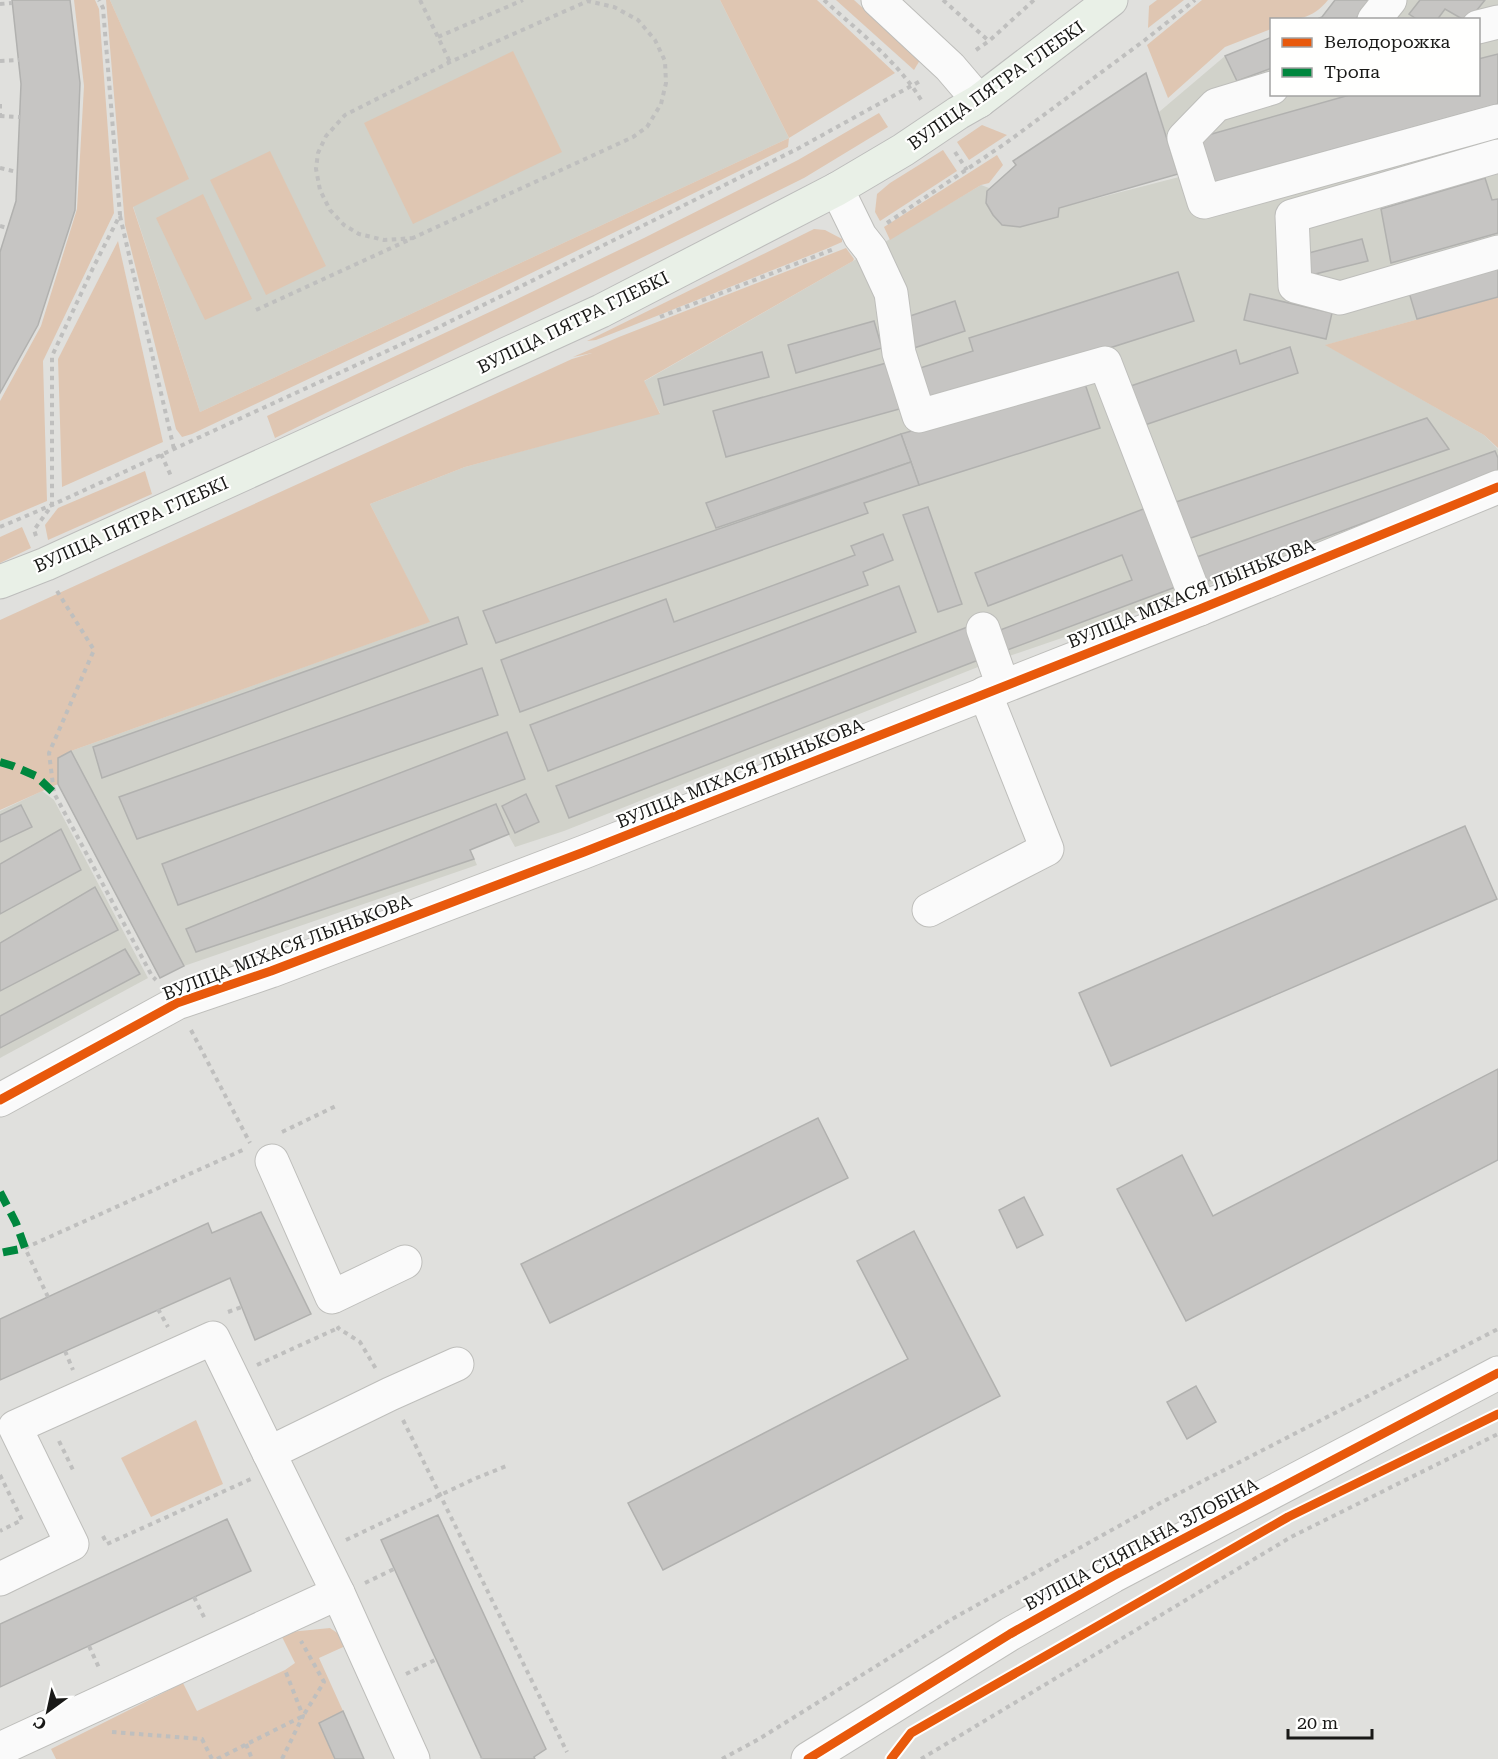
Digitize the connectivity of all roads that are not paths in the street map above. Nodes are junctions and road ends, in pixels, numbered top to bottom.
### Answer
1 (878, 0) edge
2 (1111, 0) edge
3 (1390, 0) edge
4 (1376, 18) edge
5 (1498, 22) edge
6 (1480, 27) edge
7 (1270, 89) edge
8 (979, 101) junction
9 (1498, 121) edge
10 (1498, 156) edge
11 (837, 189) junction
12 (1498, 252) edge
13 (1498, 487) edge
14 (0, 582) edge
15 (1200, 609) junction
16 (983, 629) dead end
17 (994, 690) junction
18 (929, 910) dead end
19 (0, 1100) edge
20 (276, 1146) road end
21 (405, 1262) dead end
22 (457, 1364) dead end
23 (1498, 1373) edge
24 (264, 1464) junction
25 (0, 1579) edge
26 (338, 1593) junction
27 (21, 1748) edge
28 (413, 1759) edge
29 (808, 1759) edge

1 - 8 street
2 - 8 main road, ВУЛІЦА ПЯТРА ГЛЕБКІ
3 - 4 street
5 - 6 street
7 - 9 street
8 - 11 main road, ВУЛІЦА ПЯТРА ГЛЕБКІ
10 - 12 street
11 - 14 main road, ВУЛІЦА ПЯТРА ГЛЕБКІ
11 - 15 street
13 - 15 street, ВУЛІЦА МІХАСЯ ЛЫНЬКОВА
15 - 17 street, ВУЛІЦА МІХАСЯ ЛЫНЬКОВА
16 - 17 street
17 - 18 street
17 - 19 street, ВУЛІЦА МІХАСЯ ЛЫНЬКОВА
20 - 21 street
22 - 24 street
23 - 29 street, ВУЛІЦА СЦЯПАНА ЗЛОБІНА
24 - 25 street
24 - 26 street
26 - 27 street
26 - 28 street

